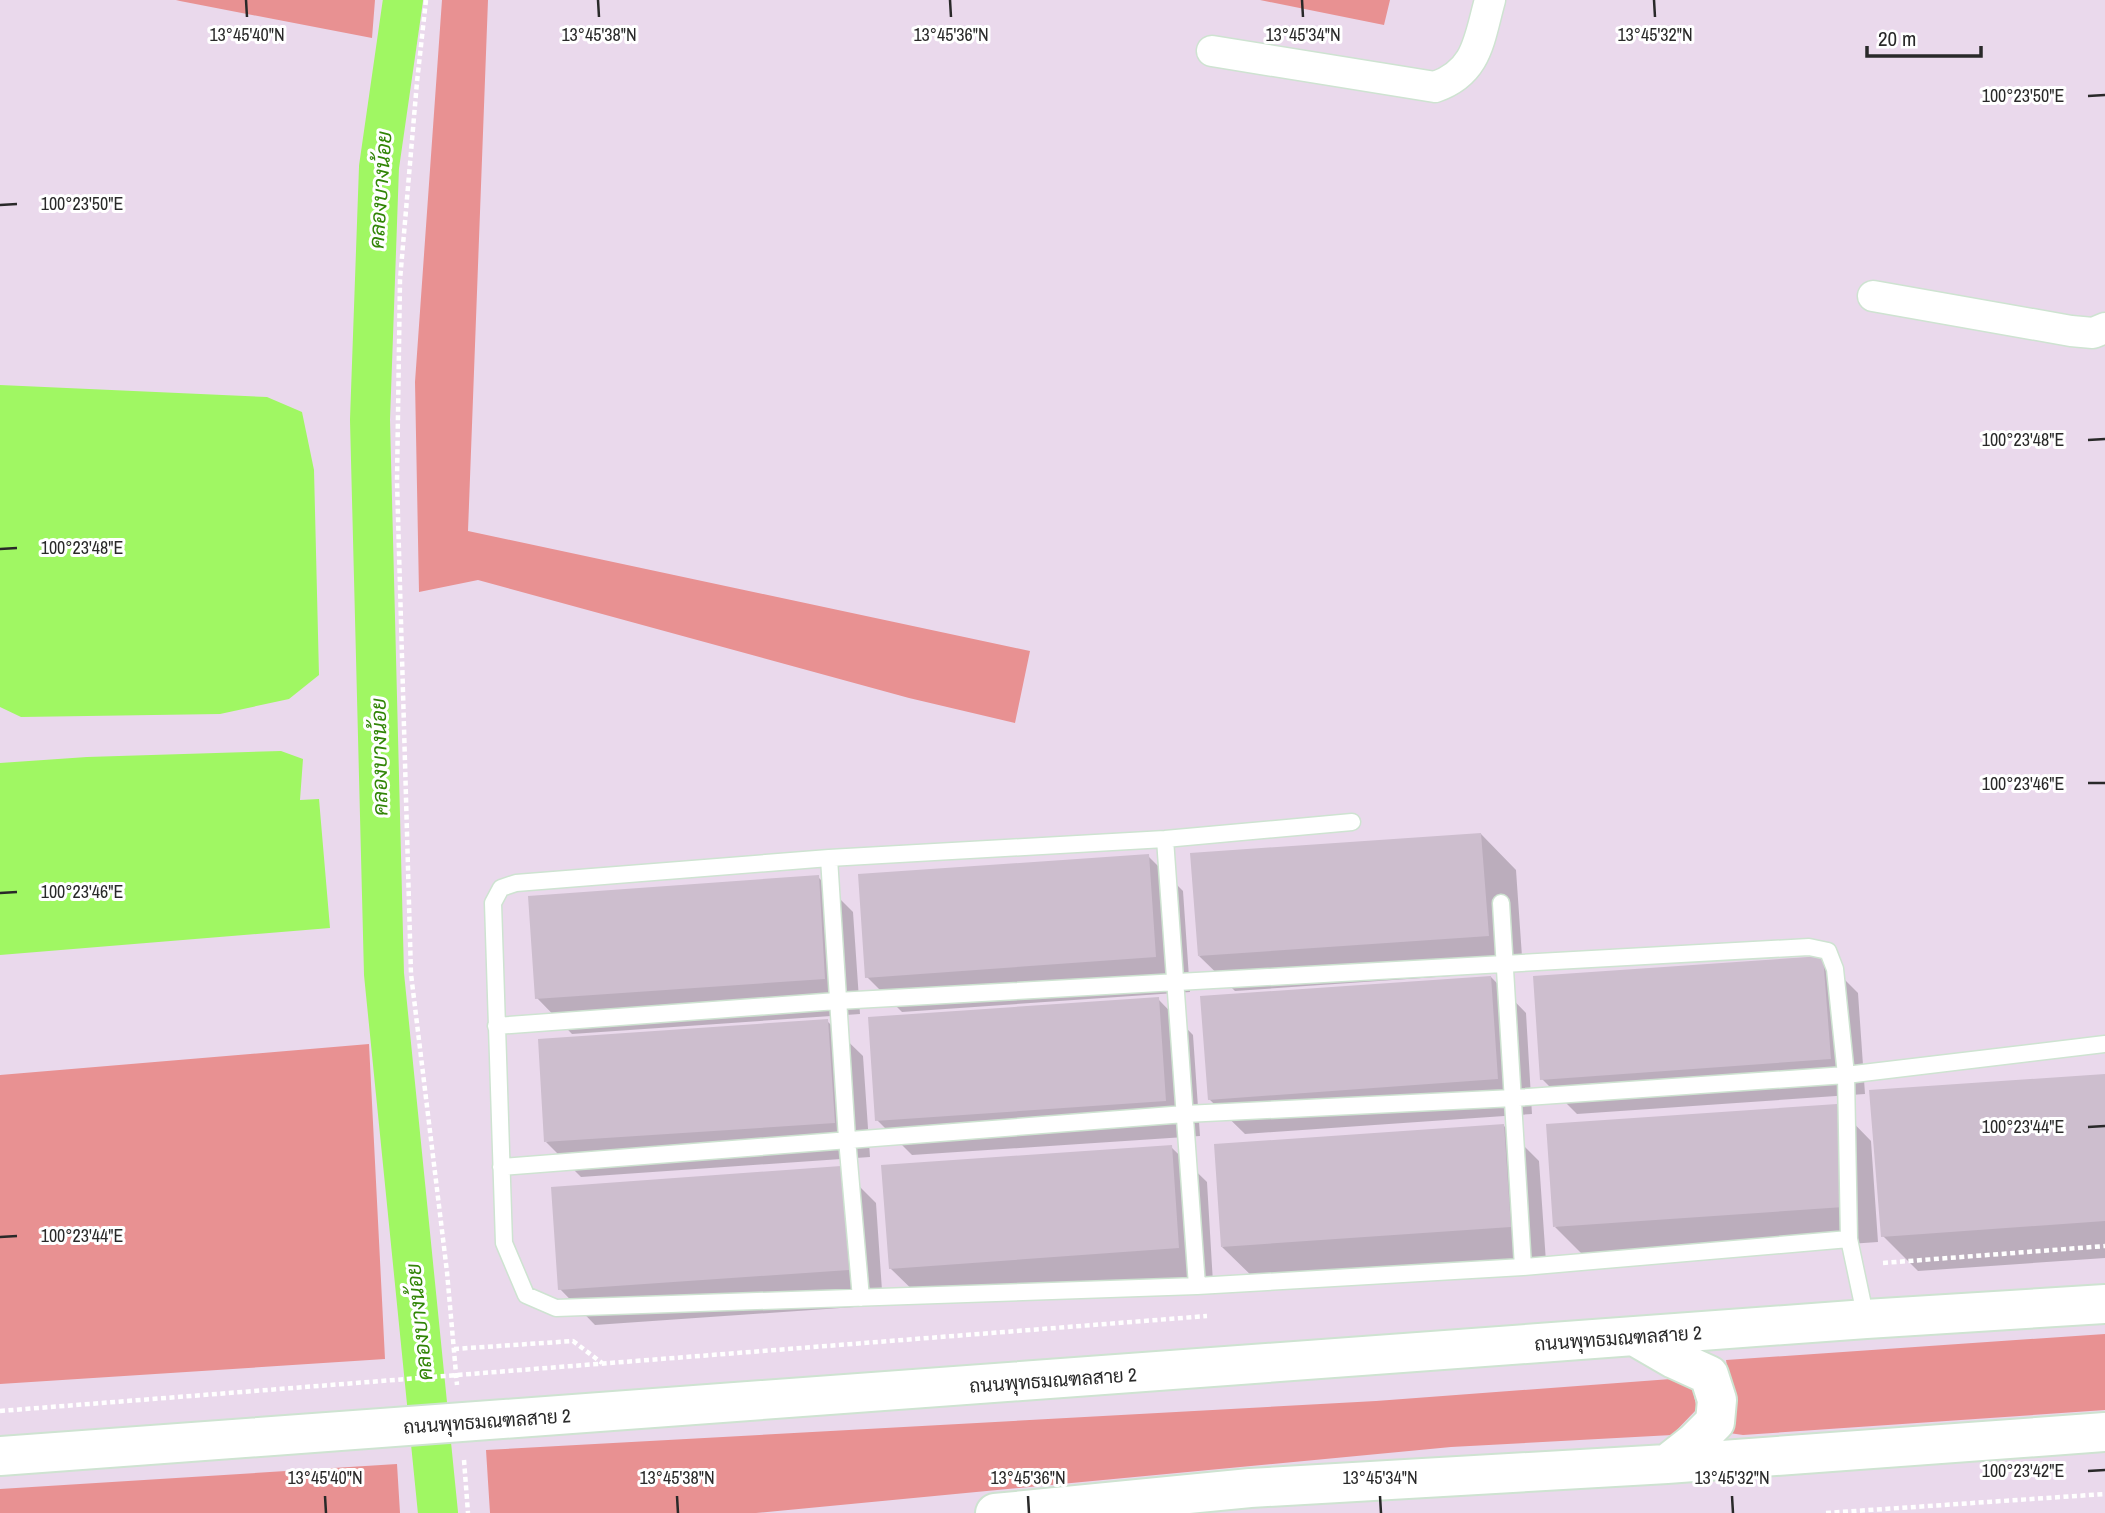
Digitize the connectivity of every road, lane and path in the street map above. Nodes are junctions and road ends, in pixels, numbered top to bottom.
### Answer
1 (426, 0) edge
2 (1490, 0) edge
3 (1212, 51) dead end
4 (1873, 296) dead end
5 (2105, 328) edge
6 (1352, 822) dead end
7 (1165, 839) junction
8 (829, 858) junction
9 (1502, 903) dead end
10 (1505, 964) junction
11 (1175, 981) junction
12 (837, 1001) junction
13 (496, 1026) junction
14 (2105, 1045) edge
15 (1846, 1075) junction
16 (1514, 1098) junction
17 (1185, 1114) junction
18 (847, 1139) junction
19 (501, 1167) junction
20 (1849, 1239) junction
21 (1523, 1268) junction
22 (1197, 1286) junction
23 (861, 1298) junction
24 (2105, 1304) edge
25 (1866, 1320) junction
26 (1636, 1337) junction
27 (454, 1349) junction
28 (602, 1363) dead end
29 (535, 1369) dead end
30 (458, 1390) dead end
31 (0, 1410) edge
32 (2105, 1432) edge
33 (0, 1456) edge
34 (464, 1458) dead end
35 (1667, 1464) junction
36 (2105, 1494) edge
37 (468, 1513) edge
38 (995, 1513) edge
39 (1826, 1513) edge

1 - 27 path
2 - 3 street
4 - 5 street
6 - 7 lane
7 - 8 lane
7 - 11 lane
8 - 12 lane
8 - 13 lane
9 - 10 lane
10 - 11 lane
10 - 15 lane
10 - 16 lane
11 - 12 lane
11 - 17 lane
12 - 13 lane
12 - 18 lane
13 - 19 lane
14 - 15 lane
15 - 16 lane
15 - 20 lane
16 - 17 lane
16 - 21 lane
17 - 18 lane
17 - 22 lane
18 - 19 lane
18 - 23 lane
19 - 23 lane
20 - 21 lane
20 - 25 lane
21 - 22 lane
22 - 23 lane
24 - 25 main road, ถนนพุทธมณฑลสาย 2
25 - 26 main road, ถนนพุทธมณฑลสาย 2
26 - 33 main road, ถนนพุทธมณฑลสาย 2
26 - 35 main road
27 - 28 path
27 - 30 path
29 - 31 path
32 - 35 main road
34 - 37 path
35 - 38 main road
36 - 39 path

